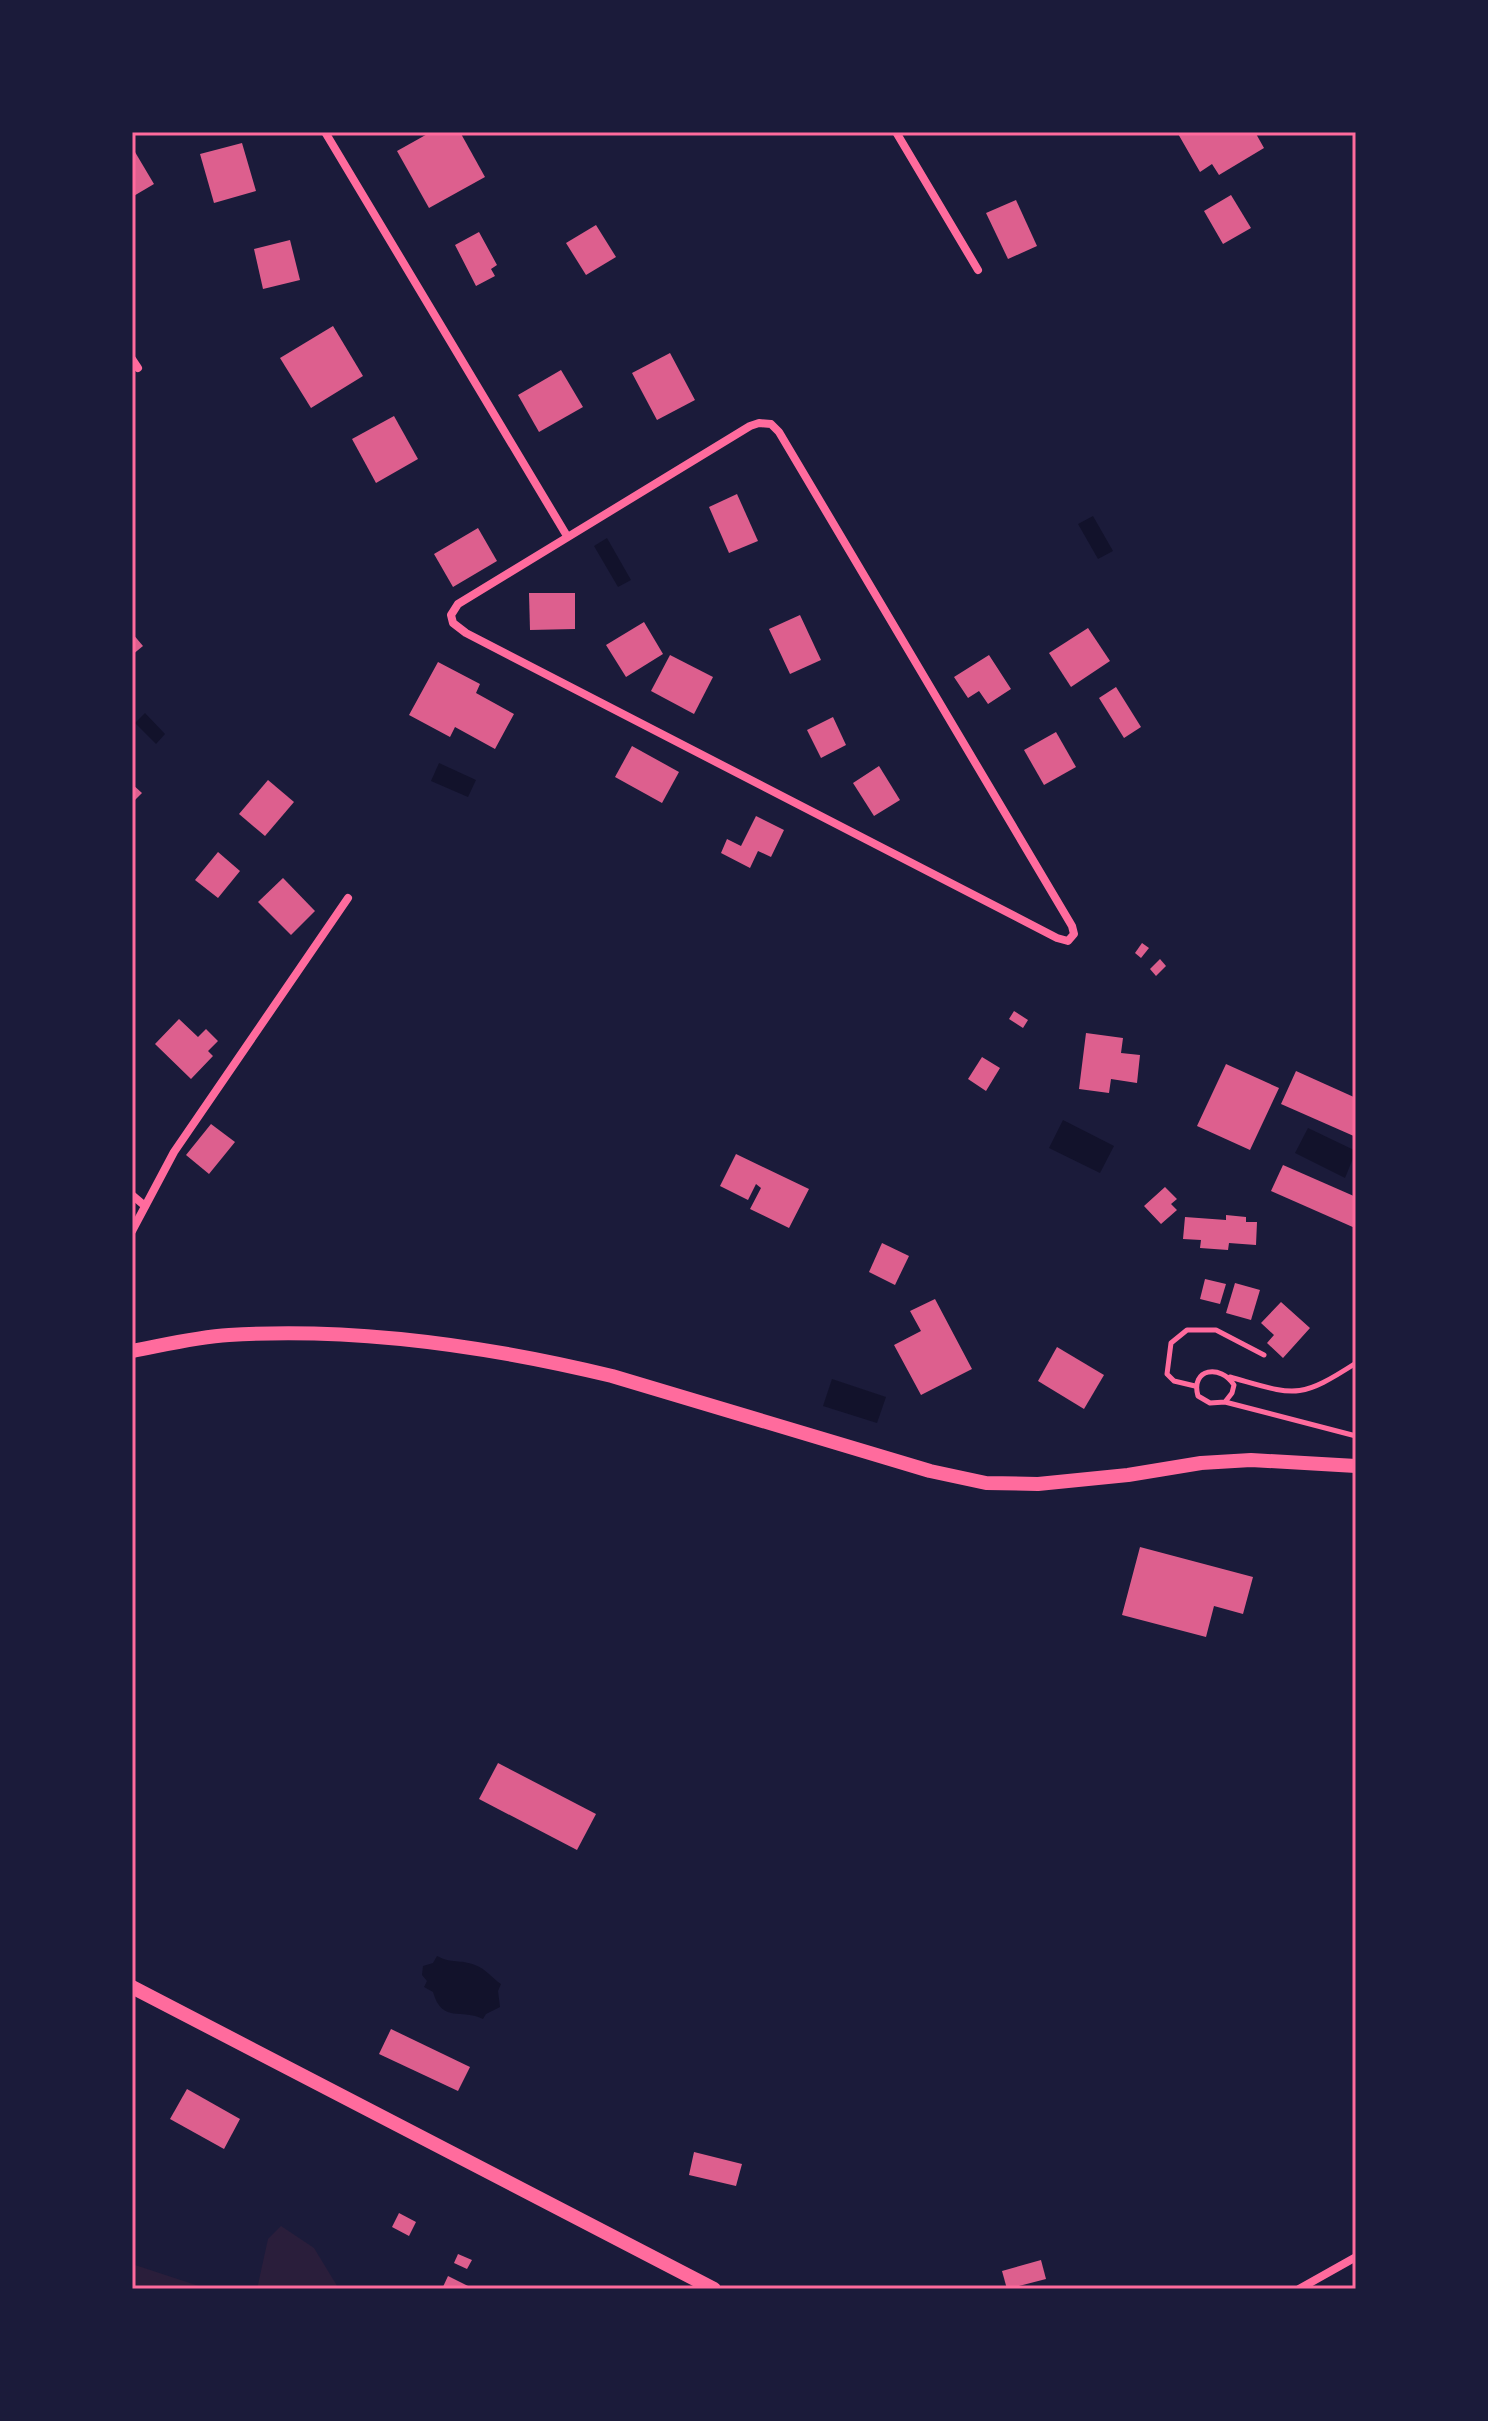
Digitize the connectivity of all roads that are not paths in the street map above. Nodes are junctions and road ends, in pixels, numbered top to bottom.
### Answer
1 (325, 132) edge
2 (896, 132) edge
3 (978, 270) dead end
4 (132, 359) edge
5 (138, 368) dead end
6 (567, 536) junction
7 (348, 898) dead end
8 (132, 1195) edge
9 (145, 1206) junction
10 (132, 1231) edge
11 (132, 1351) edge
12 (1264, 1355) dead end
13 (1356, 1363) edge
14 (1229, 1377) junction
15 (1195, 1386) junction
16 (1225, 1402) junction
17 (1356, 1436) edge
18 (1356, 1466) edge
19 (132, 1987) edge
20 (1356, 2257) edge
21 (714, 2289) edge
22 (1299, 2289) edge

1 - 6 street
2 - 3 street
4 - 5 street
6 - 6 street
7 - 9 street
8 - 9 street
9 - 10 street
11 - 18 street
12 - 15 lane
13 - 14 lane
14 - 15 lane
14 - 16 lane
15 - 16 lane
16 - 17 lane
19 - 21 street
20 - 22 street

